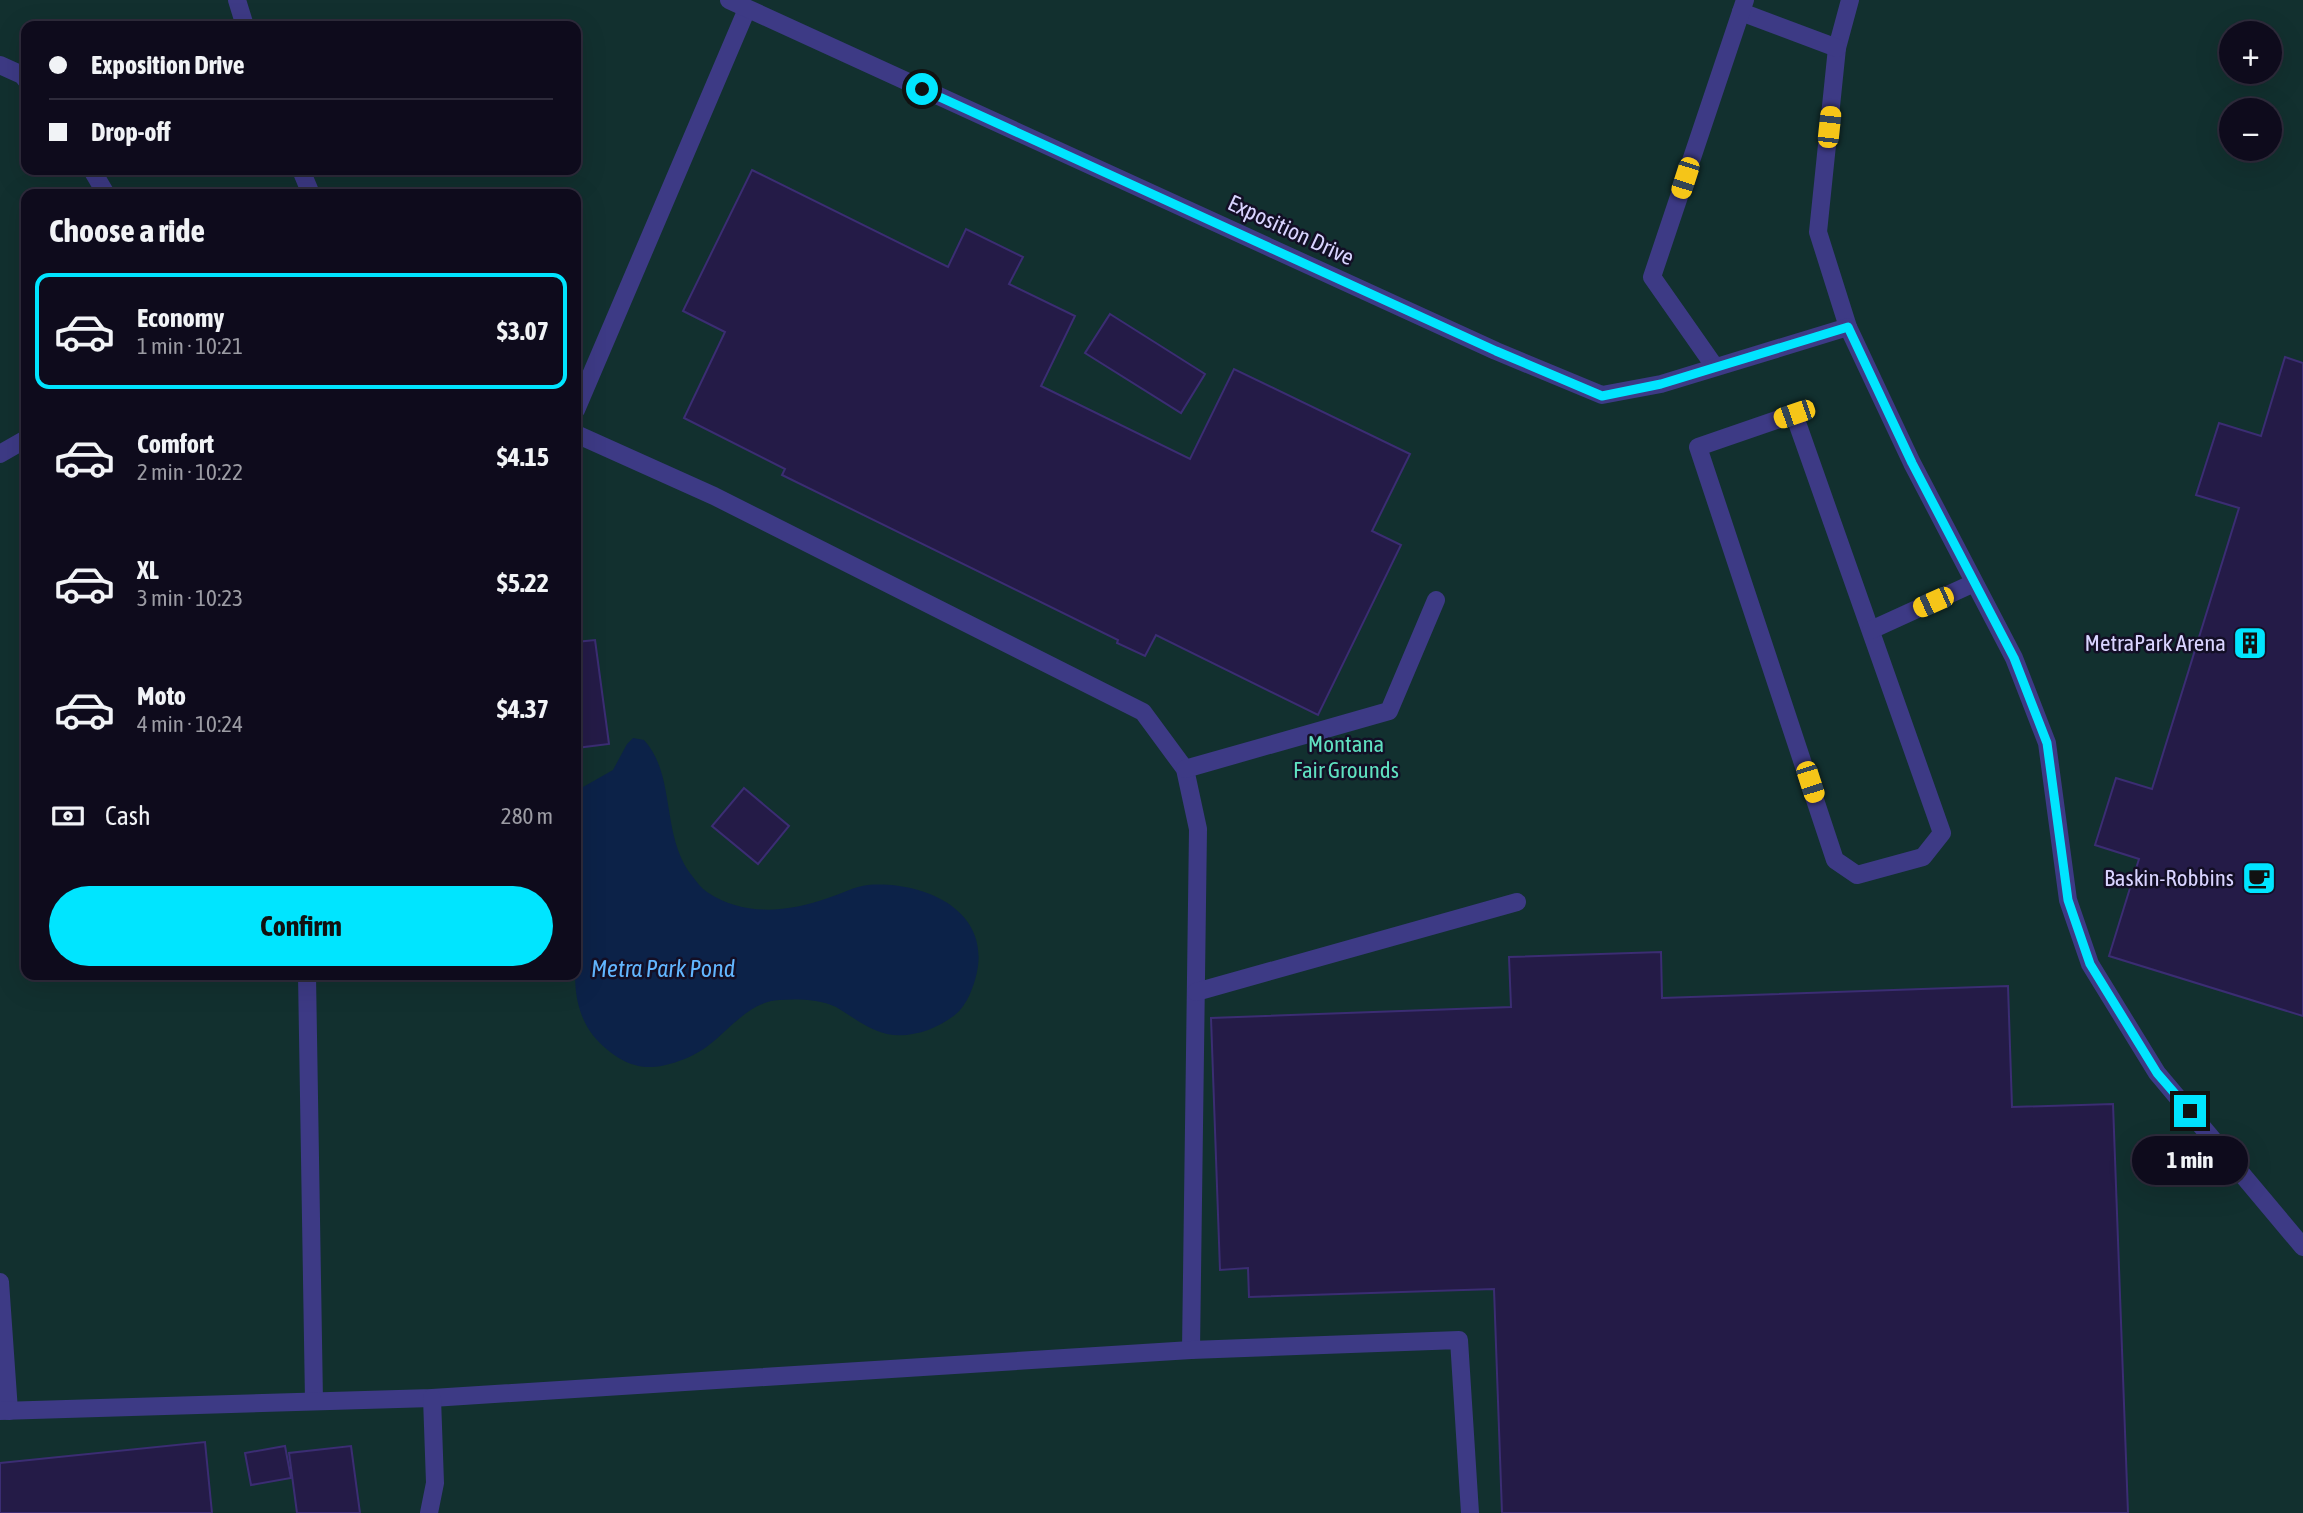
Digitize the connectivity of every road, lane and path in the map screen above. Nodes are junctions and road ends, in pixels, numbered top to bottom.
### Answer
1 (237, 0) edge
2 (729, 0) edge
3 (1850, 0) edge
4 (1743, 6) edge
5 (747, 9) junction
6 (243, 21) edge
7 (1837, 48) junction
8 (0, 65) edge
9 (21, 75) edge
10 (1848, 327) junction
11 (1715, 368) junction
12 (581, 399) edge
13 (581, 436) edge
14 (21, 442) edge
15 (0, 454) edge
16 (1974, 583) junction
17 (1436, 600) dead end
18 (1871, 630) junction
19 (1185, 769) junction
20 (1517, 902) dead end
21 (307, 980) edge
22 (1196, 992) junction
23 (2303, 1247) edge
24 (0, 1282) edge
25 (1191, 1350) junction
26 (432, 1398) junction
27 (314, 1401) junction
28 (5, 1411) edge
29 (429, 1513) edge
30 (1470, 1513) edge

1 - 6 street
2 - 5 street, Exposition Drive
3 - 7 street
4 - 7 street
4 - 11 street
5 - 11 street, Exposition Drive
5 - 12 street
7 - 10 street
8 - 9 street
10 - 11 street, Exposition Drive
10 - 16 street
13 - 19 street
14 - 15 street
16 - 18 street
16 - 23 street
17 - 19 street
18 - 18 street
19 - 22 street
20 - 22 street
21 - 27 street
22 - 25 street
24 - 28 street
25 - 26 street
25 - 30 street
26 - 27 street
26 - 29 street
27 - 28 street

